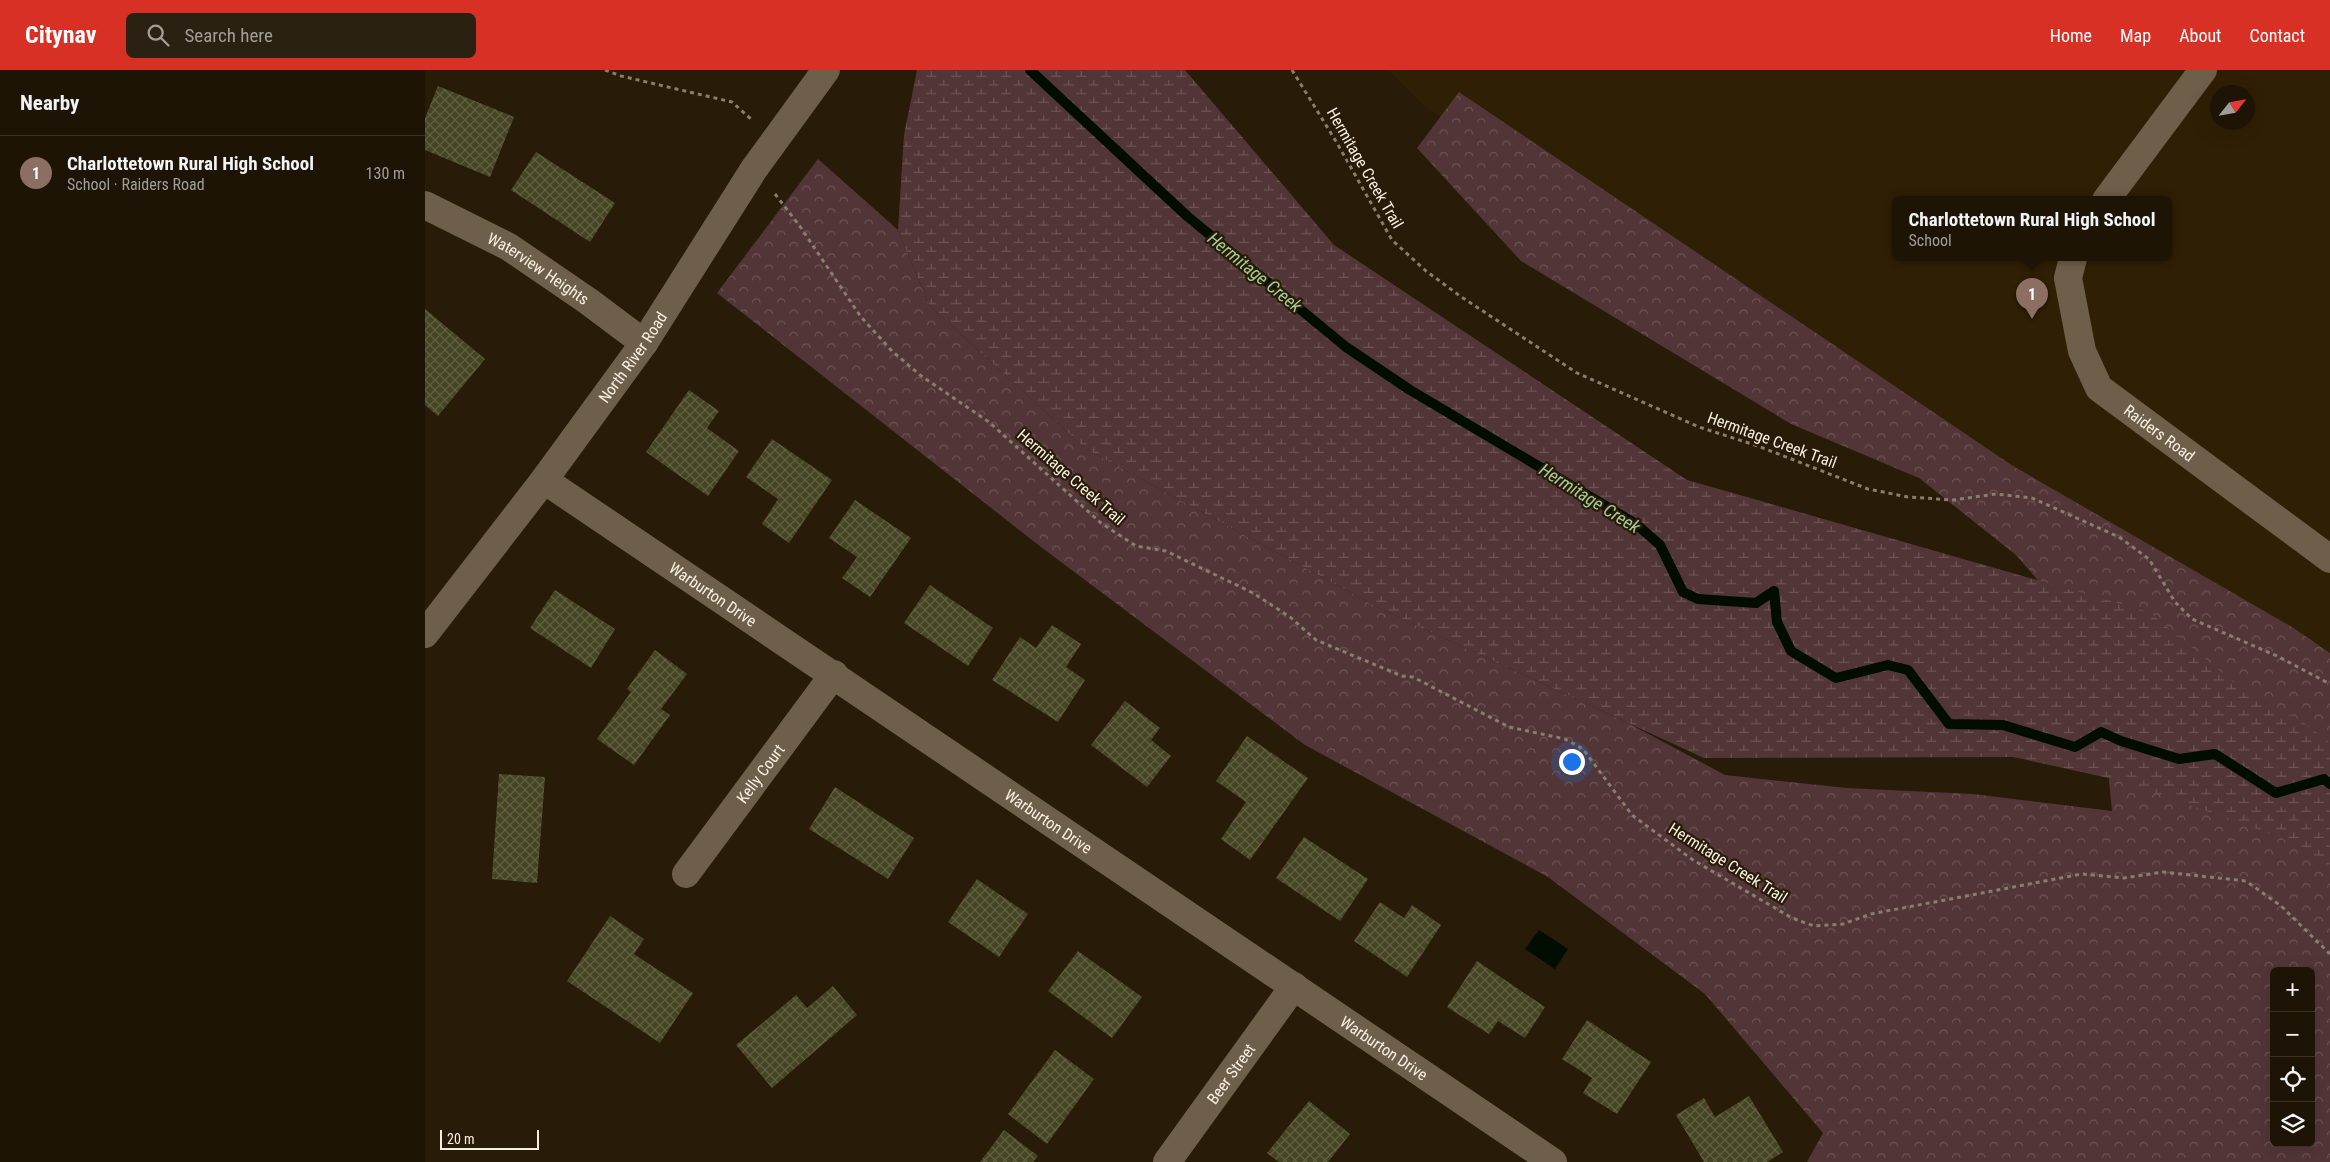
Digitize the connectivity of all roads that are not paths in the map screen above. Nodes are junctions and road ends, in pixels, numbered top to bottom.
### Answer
1 (826, 70) edge
2 (2203, 70) edge
3 (2109, 196) edge
4 (425, 205) edge
5 (2072, 261) edge
6 (643, 343) junction
7 (544, 480) junction
8 (2330, 559) edge
9 (425, 634) edge
10 (834, 674) junction
11 (686, 874) dead end
12 (1294, 986) junction
13 (1167, 1162) edge
14 (1553, 1162) edge

1 - 6 street, North River Road
2 - 3 street
4 - 6 street, Waterview Heights
5 - 8 street, Raiders Road
6 - 7 street, North River Road
7 - 9 street, North River Road
7 - 10 street, Warburton Drive
10 - 11 street, Kelly Court
10 - 12 street, Warburton Drive
12 - 13 street, Beer Street
12 - 14 street, Warburton Drive

